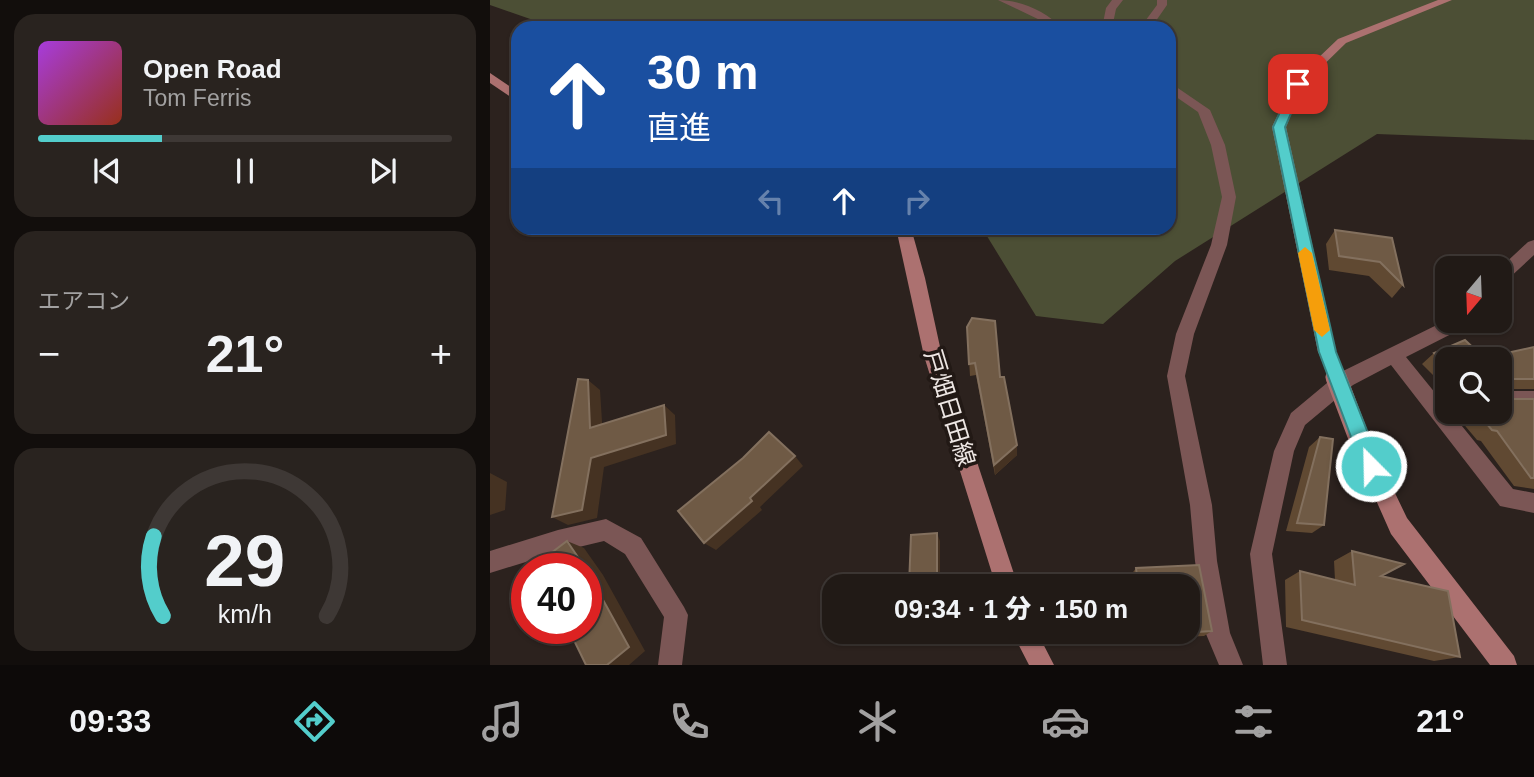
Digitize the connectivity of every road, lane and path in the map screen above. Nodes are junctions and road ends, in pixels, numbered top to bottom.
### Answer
1 (1003, 0) edge
2 (1118, 0) edge
3 (1162, 0) edge
4 (1447, 0) edge
5 (1049, 21) edge
6 (1108, 21) edge
7 (1150, 21) edge
8 (490, 77) edge
9 (1176, 91) edge
10 (511, 93) edge
11 (905, 235) edge
12 (1534, 246) edge
13 (1512, 266) edge
14 (1438, 333) edge
15 (1394, 356) junction
16 (1424, 395) junction
17 (1435, 396) edge
18 (1534, 398) edge
19 (1512, 399) edge
20 (1534, 503) edge
21 (490, 562) edge
22 (1003, 574) edge
23 (1031, 644) edge
24 (670, 665) edge
25 (1042, 665) edge
26 (1231, 665) edge
27 (1275, 665) edge
28 (1505, 665) edge

1 - 5 street
2 - 6 street
3 - 7 street
4 - 28 street, bridge
8 - 10 street
9 - 26 street
11 - 22 street, 戸畑日田線
12 - 13 street
14 - 15 street
15 - 16 street
15 - 27 street
16 - 17 street
16 - 20 street
18 - 19 street
21 - 24 street
23 - 25 street

